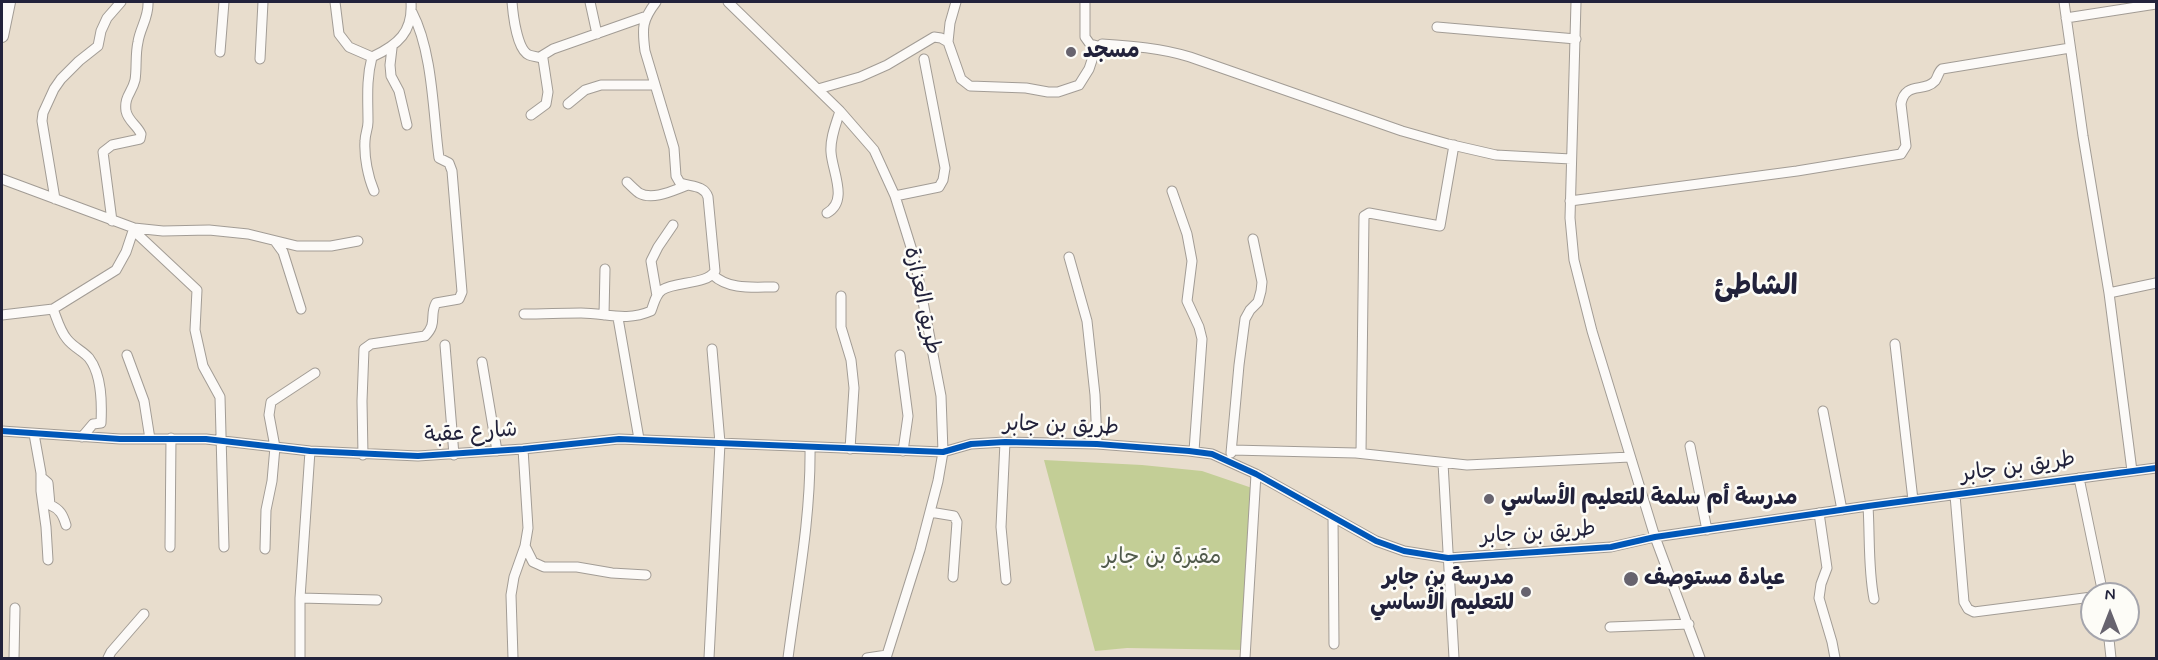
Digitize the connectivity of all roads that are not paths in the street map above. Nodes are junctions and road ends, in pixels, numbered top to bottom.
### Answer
1 (121, 2) edge
2 (148, 2) edge
3 (224, 2) edge
4 (263, 2) edge
5 (334, 2) edge
6 (411, 2) edge
7 (512, 2) edge
8 (590, 2) edge
9 (656, 2) edge
10 (728, 2) edge
11 (956, 2) edge
12 (1085, 2) edge
13 (1576, 2) edge
14 (2064, 2) edge
15 (11, 4) edge
16 (2157, 4) edge
17 (412, 12) junction
18 (644, 16) junction
19 (2066, 18) junction
20 (1437, 27) dead end
21 (597, 34) junction
22 (2, 36) edge
23 (1576, 39) junction
24 (948, 42) junction
25 (1098, 46) junction
26 (392, 48) junction
27 (2070, 48) junction
28 (220, 52) dead end
29 (372, 57) junction
30 (540, 57) junction
31 (260, 59) dead end
32 (924, 59) dead end
33 (655, 85) junction
34 (818, 90) junction
35 (568, 104) dead end
36 (840, 111) junction
37 (531, 115) dead end
38 (407, 125) dead end
39 (1454, 145) junction
40 (1570, 159) junction
41 (2, 179) edge
42 (627, 182) dead end
43 (688, 185) junction
44 (374, 191) dead end
45 (1172, 191) dead end
46 (896, 196) junction
47 (55, 199) junction
48 (1570, 201) junction
49 (827, 213) dead end
50 (111, 220) junction
51 (673, 225) dead end
52 (134, 229) junction
53 (1253, 239) dead end
54 (274, 241) junction
55 (358, 241) dead end
56 (1069, 257) dead end
57 (605, 269) dead end
58 (713, 275) junction
59 (2157, 283) edge
60 (774, 287) dead end
61 (2109, 293) junction
62 (657, 296) junction
63 (841, 296) dead end
64 (52, 309) junction
65 (301, 309) dead end
66 (524, 314) dead end
67 (2, 315) edge
68 (604, 315) junction
69 (618, 318) junction
70 (1895, 344) dead end
71 (445, 345) dead end
72 (712, 349) dead end
73 (127, 355) dead end
74 (900, 355) dead end
75 (482, 362) dead end
76 (315, 373) dead end
77 (1823, 411) dead end
78 (2, 431) edge
79 (34, 434) junction
80 (82, 437) junction
81 (171, 438) junction
82 (150, 439) junction
83 (639, 439) junction
84 (223, 442) junction
85 (1005, 442) junction
86 (720, 443) junction
87 (1097, 444) junction
88 (1690, 446) dead end
89 (275, 447) junction
90 (810, 447) junction
91 (523, 449) junction
92 (850, 449) junction
93 (1232, 450) junction
94 (310, 451) junction
95 (497, 451) junction
96 (903, 451) junction
97 (1194, 451) junction
98 (943, 452) junction
99 (1361, 453) junction
100 (363, 454) junction
101 (454, 454) junction
102 (1630, 457) junction
103 (1231, 462) junction
104 (1443, 463) junction
105 (2157, 468) edge
106 (2132, 471) junction
107 (1256, 474) junction
108 (41, 477) junction
109 (2079, 478) junction
110 (1955, 495) junction
111 (1913, 500) junction
112 (1868, 506) junction
113 (1842, 510) junction
114 (930, 512) junction
115 (1819, 513) junction
116 (1333, 517) junction
117 (66, 525) dead end
118 (1707, 530) junction
119 (1655, 537) junction
120 (525, 546) junction
121 (170, 547) dead end
122 (224, 547) dead end
123 (265, 549) dead end
124 (1448, 558) junction
125 (48, 560) dead end
126 (646, 575) dead end
127 (952, 577) dead end
128 (1006, 580) dead end
129 (2101, 582) edge
130 (300, 598) junction
131 (1874, 599) dead end
132 (2080, 599) edge
133 (377, 600) dead end
134 (15, 608) dead end
135 (144, 614) dead end
136 (1689, 624) junction
137 (1610, 627) dead end
138 (2109, 642) edge
139 (1334, 644) dead end
140 (886, 657) edge
141 (14, 658) edge
142 (108, 658) edge
143 (300, 658) edge
144 (513, 658) edge
145 (709, 658) edge
146 (788, 658) edge
147 (867, 658) edge
148 (1245, 658) edge
149 (1454, 658) edge
150 (1700, 658) edge
151 (1835, 658) edge
152 (2111, 658) edge

1 - 47 street
2 - 50 street
3 - 28 street
4 - 31 street
5 - 29 street
6 - 17 street
7 - 30 street
8 - 21 street
9 - 18 street
10 - 34 street, طريق العزازة
11 - 24 street
12 - 25 street
13 - 23 street
14 - 19 street
15 - 22 main road
16 - 19 street
17 - 26 street
17 - 100 street
18 - 21 street
18 - 33 street
19 - 27 street
20 - 23 street
21 - 30 street
23 - 40 street
24 - 25 street
24 - 34 street
25 - 39 street
26 - 29 street
26 - 38 street
27 - 48 street
27 - 61 street
29 - 44 street
30 - 37 street
32 - 46 street
33 - 35 street
33 - 43 street
34 - 36 street, طريق العزازة
36 - 46 street, طريق العزازة
36 - 49 street
39 - 40 street
39 - 99 street
40 - 48 street
41 - 47 street
42 - 43 street
43 - 58 street
45 - 97 street
46 - 98 street, طريق العزازة
47 - 50 street
48 - 102 street
50 - 52 street
51 - 62 street
52 - 54 street
52 - 64 street
52 - 84 street
53 - 93 street
54 - 55 street
54 - 65 street
56 - 87 street
57 - 68 street
58 - 60 street
58 - 62 street
59 - 61 street
61 - 106 street
62 - 69 street
63 - 92 street
64 - 67 street
64 - 80 street
66 - 68 street
68 - 69 street
69 - 83 street
70 - 111 street
71 - 101 street
72 - 86 street
73 - 82 street
74 - 96 street
75 - 95 street
76 - 89 street
77 - 113 street
78 - 79 street, شارع عقبة
79 - 80 street, شارع عقبة
79 - 108 street
80 - 82 street, شارع عقبة
81 - 82 street, شارع عقبة
81 - 84 street, شارع عقبة
81 - 121 street
83 - 86 street, شارع عقبة
83 - 91 street, شارع عقبة
84 - 89 street, شارع عقبة
84 - 122 street
85 - 87 street, طريق بن جابر
85 - 98 street, طريق بن جابر
85 - 128 street
86 - 90 street, شارع عقبة
86 - 145 street
87 - 97 street, طريق بن جابر
88 - 118 street
89 - 94 street, شارع عقبة
89 - 123 street
90 - 92 street, شارع عقبة
90 - 146 street
91 - 95 street, شارع عقبة
91 - 120 street
92 - 96 street, شارع عقبة
93 - 99 street
93 - 103 street
94 - 100 street, شارع عقبة
94 - 130 street
95 - 101 street, شارع عقبة
96 - 98 street, شارع عقبة
97 - 103 street, طريق بن جابر
98 - 114 street, طريق العزازة
99 - 104 street
100 - 101 street, شارع عقبة
102 - 104 street
102 - 119 street
103 - 107 street, طريق بن جابر
104 - 124 street
105 - 106 street, طريق بن جابر
106 - 109 street, طريق بن جابر
107 - 116 street, طريق بن جابر
107 - 148 street
108 - 117 street
108 - 125 street
109 - 110 street, طريق بن جابر
109 - 129 street
110 - 111 street, طريق بن جابر
110 - 132 street
111 - 112 street, طريق بن جابر
112 - 113 street, طريق بن جابر
112 - 131 street
113 - 115 street, طريق بن جابر
114 - 127 street
114 - 140 street, طريق العزازة
115 - 118 street, طريق بن جابر
115 - 151 street
116 - 124 street, طريق بن جابر
116 - 139 street
118 - 119 street, طريق بن جابر
119 - 124 street, طريق بن جابر
119 - 136 street
120 - 126 street
120 - 144 street
124 - 149 street
130 - 133 street
130 - 143 street
134 - 141 street
135 - 142 street
136 - 137 street
136 - 150 street
138 - 152 street
140 - 147 street

